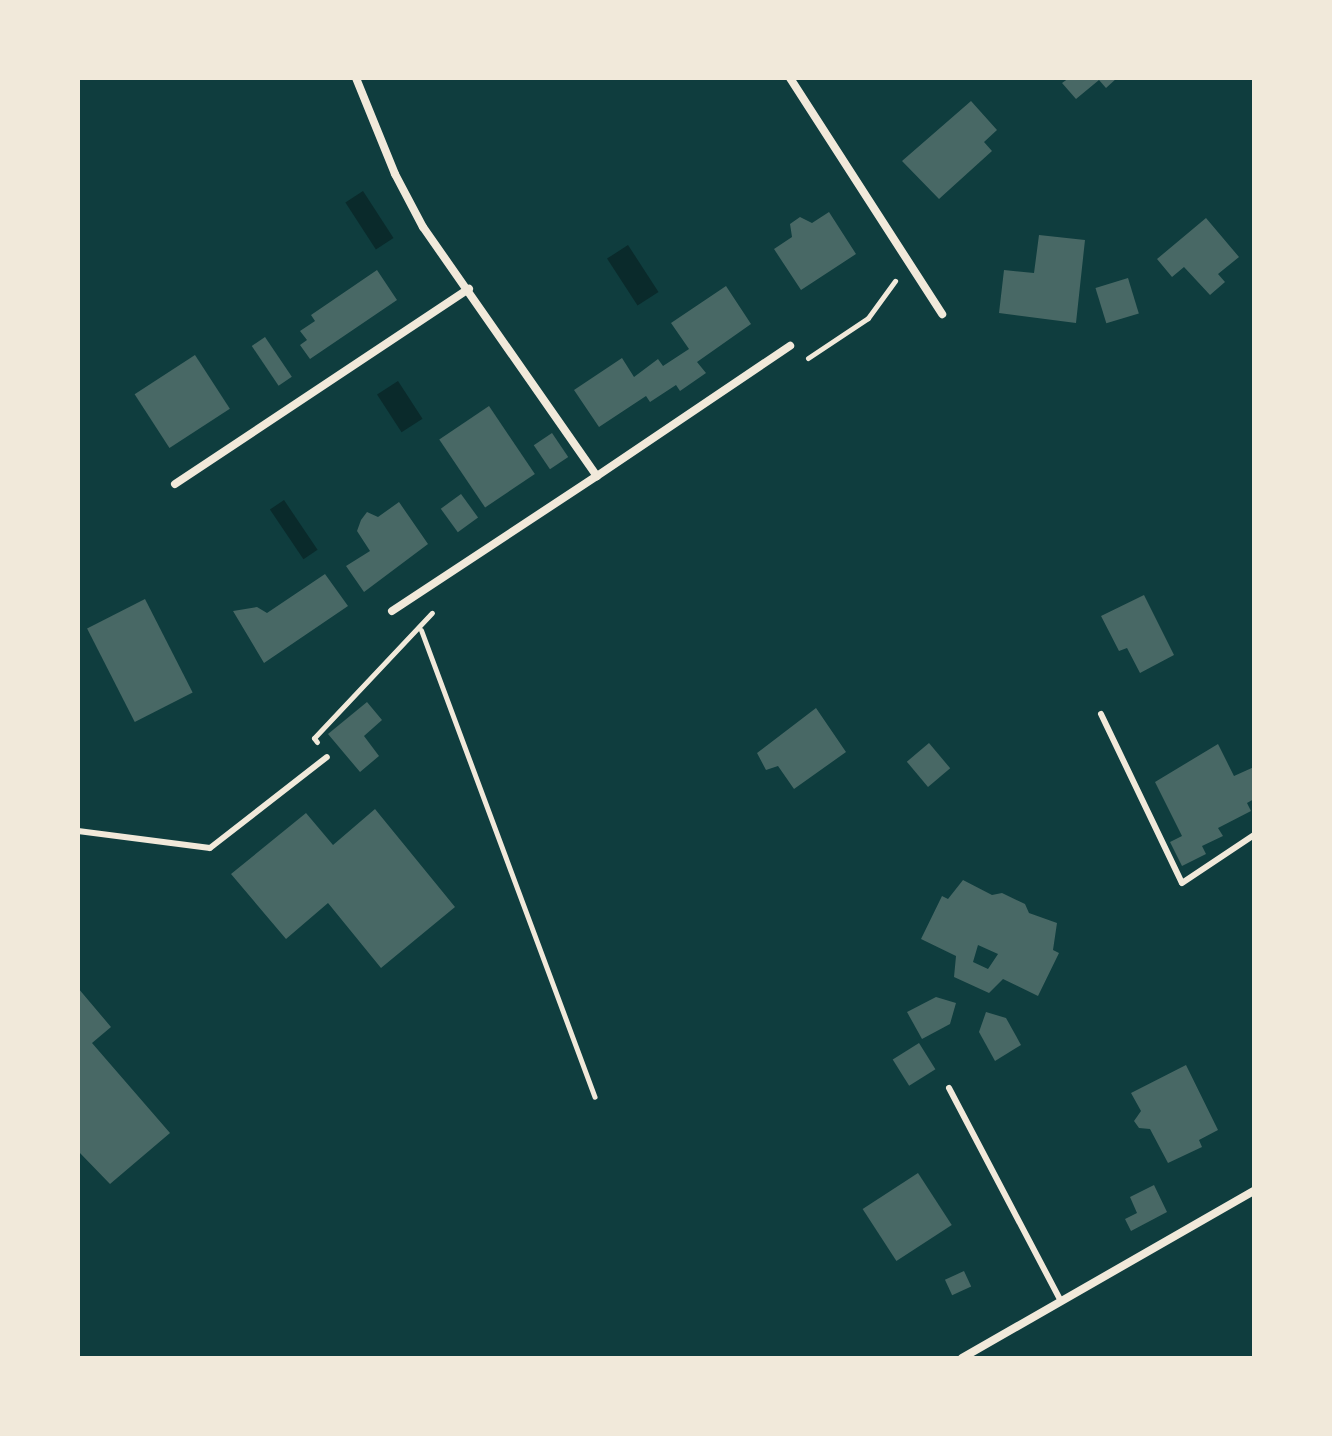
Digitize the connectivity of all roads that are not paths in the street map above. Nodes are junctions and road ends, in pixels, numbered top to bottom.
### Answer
1 (356, 78) edge
2 (790, 78) edge
3 (469, 289) junction
4 (942, 314) dead end
5 (790, 346) dead end
6 (597, 476) junction
7 (175, 484) dead end
8 (392, 611) dead end
9 (1101, 714) dead end
10 (327, 757) road end
11 (78, 831) edge
12 (1254, 835) edge
13 (949, 1088) dead end
14 (1254, 1191) edge
15 (1061, 1301) junction
16 (962, 1358) edge

1 - 3 street
2 - 4 street
3 - 6 street
3 - 7 street
5 - 6 street
6 - 8 street
9 - 12 lane
10 - 11 lane
13 - 15 lane
14 - 15 street
15 - 16 street

